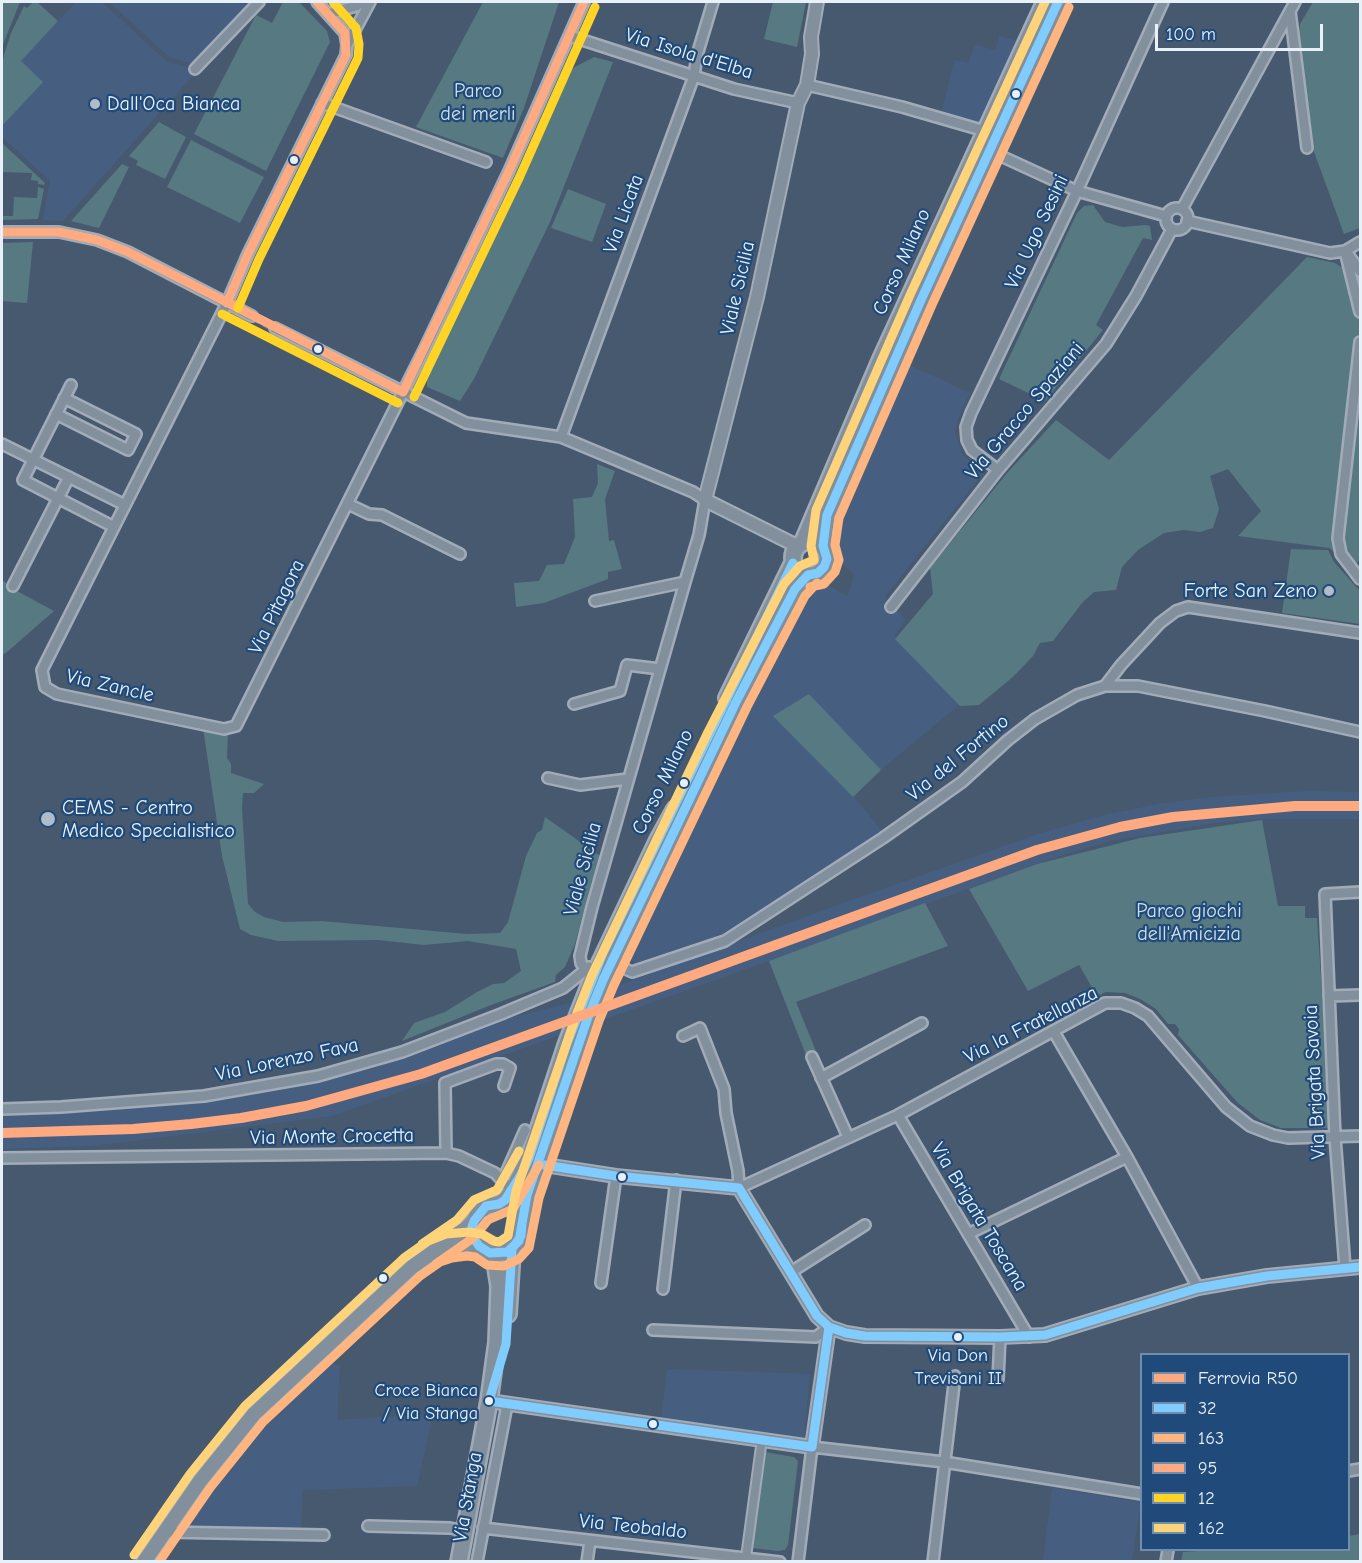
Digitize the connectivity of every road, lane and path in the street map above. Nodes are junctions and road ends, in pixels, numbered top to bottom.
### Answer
1 (259, 2) edge
2 (318, 2) edge
3 (363, 2) edge
4 (370, 2) edge
5 (584, 2) edge
6 (713, 2) edge
7 (817, 2) edge
8 (1045, 2) edge
9 (1058, 2) edge
10 (1163, 2) edge
11 (1295, 2) edge
12 (1290, 11) junction
13 (328, 14) junction
14 (570, 36) junction
15 (347, 45) junction
16 (195, 69) dead end
17 (694, 76) junction
18 (807, 85) junction
19 (322, 103) junction
20 (798, 103) junction
21 (985, 131) junction
22 (1307, 148) dead end
23 (990, 151) junction
24 (486, 162) dead end
25 (1077, 191) junction
26 (1182, 209) junction
27 (1166, 216) junction
28 (1187, 221) junction
29 (1172, 229) junction
30 (2, 232) edge
31 (1360, 242) edge
32 (1346, 252) junction
33 (1360, 272) edge
34 (227, 303) junction
35 (1360, 312) edge
36 (252, 316) tunnel mouth
37 (275, 328) tunnel mouth
38 (1360, 342) edge
39 (71, 385) dead end
40 (404, 393) junction
41 (64, 398) junction
42 (56, 414) junction
43 (561, 437) junction
44 (2, 444) edge
45 (33, 459) junction
46 (998, 470) junction
47 (69, 477) junction
48 (58, 498) junction
49 (705, 500) junction
50 (348, 504) junction
51 (125, 505) junction
52 (114, 526) junction
53 (800, 544) junction
54 (823, 546) junction
55 (460, 554) dead end
56 (793, 563) junction
57 (808, 575) junction
58 (1360, 579) edge
59 (686, 582) junction
60 (13, 586) dead end
61 (596, 601) dead end
62 (891, 607) dead end
63 (1360, 633) edge
64 (660, 669) junction
65 (1106, 686) junction
66 (574, 704) dead end
67 (236, 726) joint
68 (1360, 732) edge
69 (548, 778) dead end
70 (628, 779) junction
71 (1360, 892) edge
72 (616, 953) junction
73 (600, 962) junction
74 (585, 969) junction
75 (566, 986) junction
76 (586, 995) junction
77 (1360, 995) edge
78 (1329, 996) junction
79 (581, 1020) junction
80 (922, 1023) dead end
81 (1054, 1032) junction
82 (683, 1036) dead end
83 (812, 1057) dead end
84 (821, 1078) junction
85 (504, 1086) dead end
86 (2, 1109) edge
87 (898, 1115) junction
88 (525, 1130) dead end
89 (1360, 1136) edge
90 (848, 1137) junction
91 (1335, 1137) junction
92 (446, 1154) junction
93 (1127, 1157) junction
94 (2, 1158) edge
95 (538, 1164) junction
96 (616, 1176) junction
97 (502, 1178) junction
98 (676, 1180) junction
99 (739, 1188) junction
100 (512, 1191) junction
101 (499, 1204) junction
102 (474, 1221) junction
103 (521, 1221) junction
104 (865, 1225) dead end
105 (968, 1234) junction
106 (484, 1249) junction
107 (512, 1249) junction
108 (434, 1251) junction
109 (1360, 1267) edge
110 (1345, 1268) junction
111 (791, 1272) junction
112 (602, 1283) dead end
113 (1198, 1288) junction
114 (663, 1289) dead end
115 (829, 1327) junction
116 (652, 1330) dead end
117 (1000, 1337) junction
118 (1029, 1337) junction
119 (955, 1376) dead end
120 (998, 1379) dead end
121 (489, 1401) junction
122 (507, 1405) junction
123 (762, 1439) junction
124 (812, 1447) junction
125 (944, 1462) junction
126 (1140, 1494) edge
127 (368, 1526) dead end
128 (483, 1528) junction
129 (465, 1531) junction
130 (164, 1532) junction
131 (324, 1535) dead end
132 (590, 1541) junction
133 (688, 1556) edge
134 (746, 1557) junction
135 (144, 1562) edge
136 (459, 1562) edge
137 (477, 1562) edge
138 (587, 1562) edge
139 (780, 1562) edge
140 (798, 1562) edge
141 (933, 1562) edge

1 - 16 street
2 - 13 street
3 - 13 street
4 - 15 street, Via Zancle
5 - 14 street, Via Pitagora
6 - 17 street, Via Licata
7 - 18 street, Viale Sicilia
8 - 21 main road, Corso Milano
9 - 23 main road, Corso Milano
10 - 25 street, Via Ugo Sesini
11 - 12 street
12 - 22 street
12 - 26 street
13 - 15 street
14 - 17 street, Via Isola d'Elba
14 - 40 street, Via Pitagora
15 - 19 street, Via Zancle
17 - 20 street, Via Isola d'Elba
17 - 43 street, Via Licata
18 - 20 street, Viale Sicilia
18 - 21 street
19 - 24 street
19 - 34 street, Via Zancle
20 - 49 street, Viale Sicilia
21 - 53 main road, Corso Milano
23 - 25 street
23 - 54 main road, Corso Milano
25 - 27 street
25 - 46 street, Via Ugo Sesini
26 - 27 street
26 - 28 street
27 - 29 street
28 - 29 street
28 - 32 street
29 - 46 street, Via Gracco Spaziani
30 - 34 street
31 - 32 street
32 - 33 street
32 - 35 street
34 - 36 street
34 - 51 street, Via Zancle
37 - 40 street
38 - 58 street
39 - 41 street
40 - 43 street
40 - 50 street, Via Pitagora
41 - 42 street
41 - 42 street
42 - 45 street
43 - 49 street
44 - 45 street
45 - 47 street
45 - 48 street
46 - 62 street, Via Gracco Spaziani
47 - 48 street
47 - 51 street
48 - 52 street
48 - 60 street
49 - 53 street
49 - 59 street, Viale Sicilia
50 - 55 street
50 - 67 street, Via Pitagora
51 - 52 street, Via Zancle
52 - 67 street, Via Zancle
53 - 54 main road
53 - 56 main road
54 - 57 main road
56 - 57 main road
56 - 73 main road, Corso Milano
57 - 72 main road, Corso Milano
59 - 61 street
59 - 64 street, Viale Sicilia
63 - 65 street
64 - 66 street
64 - 70 street, Viale Sicilia
65 - 68 street, Via del Fortino
65 - 72 street, Via del Fortino
69 - 70 street
70 - 74 street, Viale Sicilia
71 - 78 street, Via Brigata Savoia
72 - 79 main road, Corso Milano
73 - 74 street, Via Lorenzo Fava
73 - 76 main road, Corso Milano
74 - 75 street, Via Lorenzo Fava
75 - 76 street
75 - 86 street, Via Lorenzo Fava
76 - 79 main road, Corso Milano
77 - 78 street
78 - 91 street, Via Brigata Savoia
79 - 95 main road
79 - 100 main road
80 - 84 street
81 - 87 street, Via la Fratellanza
81 - 91 street, Via la Fratellanza
81 - 93 street
82 - 99 street
83 - 84 street
84 - 90 street
85 - 92 street
87 - 90 street, Via la Fratellanza
87 - 105 street, Via Brigata Toscana
88 - 97 street
89 - 91 street, Via la Fratellanza
90 - 99 street, Via la Fratellanza
91 - 110 street, Via Brigata Savoia
92 - 94 street, Via Monte Crocetta
92 - 97 street, Via Monte Crocetta
93 - 105 street
93 - 113 street
95 - 96 street
95 - 103 main road
96 - 98 street
96 - 112 street
97 - 100 street, Via Monte Crocetta
98 - 99 street
98 - 114 street
99 - 111 street
100 - 101 main road
101 - 102 main road
101 - 103 main road
102 - 106 main road
102 - 108 main road
103 - 107 main road
104 - 111 street
105 - 118 street, Via Brigata Toscana
106 - 107 main road
106 - 108 main road
106 - 121 main road
107 - 121 main road
108 - 130 main road
109 - 110 street
110 - 113 street
111 - 115 street
113 - 118 street
115 - 116 street
115 - 117 street
115 - 124 street
117 - 118 street
117 - 120 street
119 - 125 street
121 - 122 street
121 - 129 main road, Via Stanga
122 - 123 street
122 - 128 street, Via Stanga
123 - 124 street
123 - 134 street
124 - 125 street
124 - 140 street
125 - 126 street
125 - 141 street
127 - 129 street, Via Stanga
128 - 132 street, Via Teobaldo
128 - 137 street, Via Stanga
129 - 136 main road, Via Stanga
130 - 131 street
130 - 135 main road
132 - 133 street, Via Teobaldo
132 - 138 street
133 - 134 street, Via Teobaldo
134 - 139 street, Via Teobaldo

